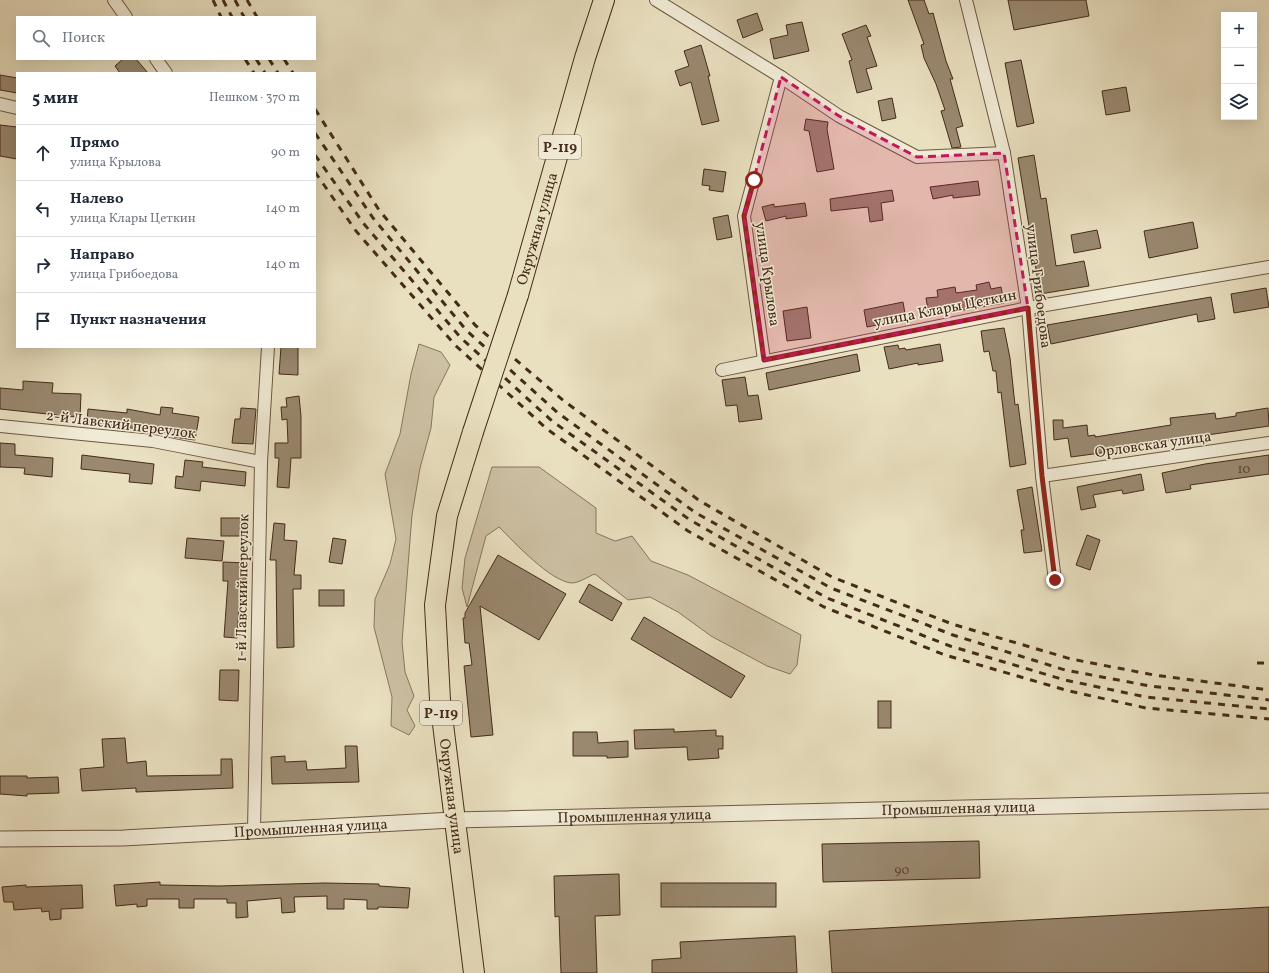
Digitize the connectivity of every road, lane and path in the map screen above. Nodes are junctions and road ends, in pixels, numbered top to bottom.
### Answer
1 (114, 0) edge
2 (604, 0) edge
3 (656, 0) edge
4 (966, 0) edge
5 (125, 16) edge
6 (157, 60) edge
7 (165, 72) edge
8 (781, 77) junction
9 (0, 104) edge
10 (16, 108) edge
11 (1004, 153) junction
12 (1269, 266) edge
13 (1028, 308) junction
14 (268, 348) edge
15 (764, 360) junction
16 (722, 370) dead end
17 (0, 426) edge
18 (1269, 443) edge
19 (261, 462) junction
20 (1042, 476) junction
21 (1055, 580) dead end
22 (1269, 801) edge
23 (453, 820) junction
24 (254, 830) junction
25 (0, 839) edge
26 (474, 973) edge

1 - 5 street
2 - 23 highway, Окружная улица / Р-119, bridge
3 - 8 street
4 - 11 street, улица Грибоедова
6 - 7 street
8 - 11 street
8 - 15 street, улица Крылова
9 - 10 street
11 - 13 street, улица Грибоедова
12 - 13 street, улица Клары Цеткин
13 - 15 street, улица Клары Цеткин
13 - 20 street, улица Грибоедова
14 - 19 street, 1-й Лавский переулок
15 - 16 street, улица Клары Цеткин
17 - 19 street, 2-й Лавский переулок
18 - 20 street, Орловская улица
19 - 24 street, 1-й Лавский переулок
20 - 21 street, улица Грибоедова
22 - 23 street, Промышленная улица
23 - 24 street, Промышленная улица
23 - 26 highway, Окружная улица / Р-119
24 - 25 street, Промышленная улица

